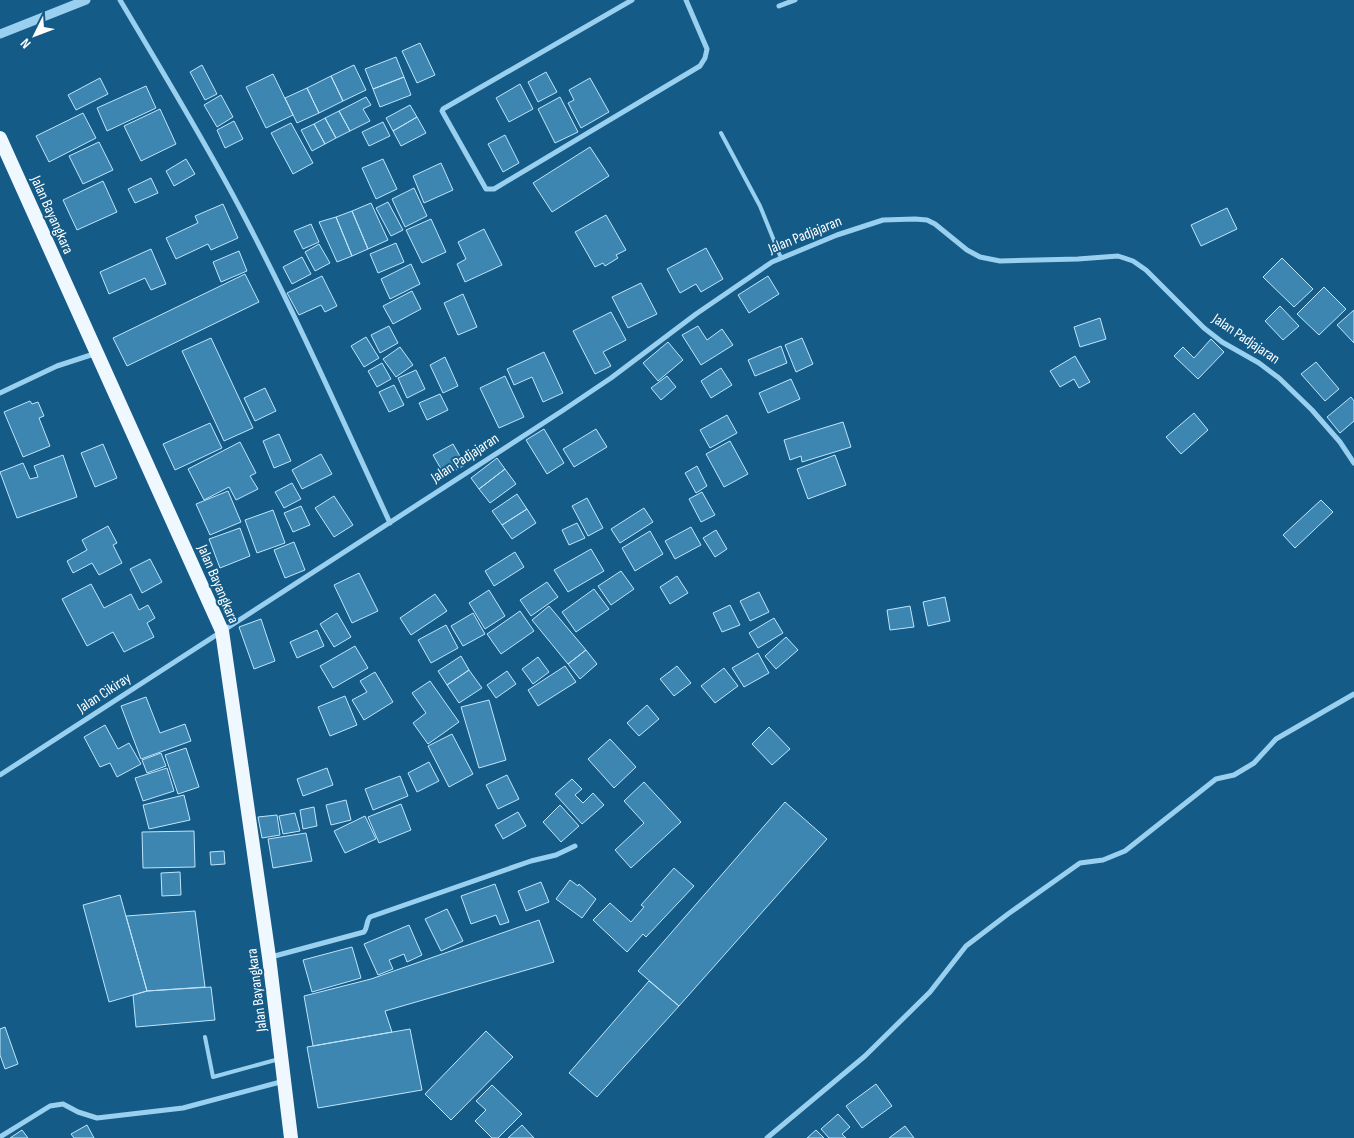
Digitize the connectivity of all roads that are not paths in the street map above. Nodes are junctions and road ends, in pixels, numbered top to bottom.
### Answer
1 (86, 0) edge
2 (120, 0) edge
3 (632, 0) edge
4 (686, 0) edge
5 (795, 0) edge
6 (780, 6) dead end
7 (0, 34) edge
8 (721, 133) dead end
9 (0, 138) edge
10 (781, 258) junction
11 (98, 353) junction
12 (0, 393) edge
13 (1354, 463) edge
14 (390, 523) junction
15 (222, 631) junction
16 (1354, 694) edge
17 (0, 775) edge
18 (575, 846) dead end
19 (270, 957) junction
20 (205, 1037) dead end
21 (282, 1059) junction
22 (284, 1081) junction
23 (0, 1137) edge
24 (291, 1138) edge
25 (767, 1138) edge

1 - 7 street
2 - 14 street
3 - 4 street
5 - 6 street
8 - 10 lane
9 - 11 highway, Jalan Bayangkara
10 - 13 street, Jalan Padjajaran
10 - 14 street, Jalan Padjajaran
11 - 12 street
11 - 15 highway, Jalan Bayangkara
14 - 15 street, Jalan Padjajaran
15 - 17 street, Jalan Cikiray
15 - 19 highway, Jalan Bayangkara
16 - 25 street
18 - 19 street
19 - 21 highway, Jalan Bayangkara
20 - 21 lane
21 - 22 highway, Jalan Bayangkara
22 - 23 street
22 - 24 highway, Jalan Bayangkara

